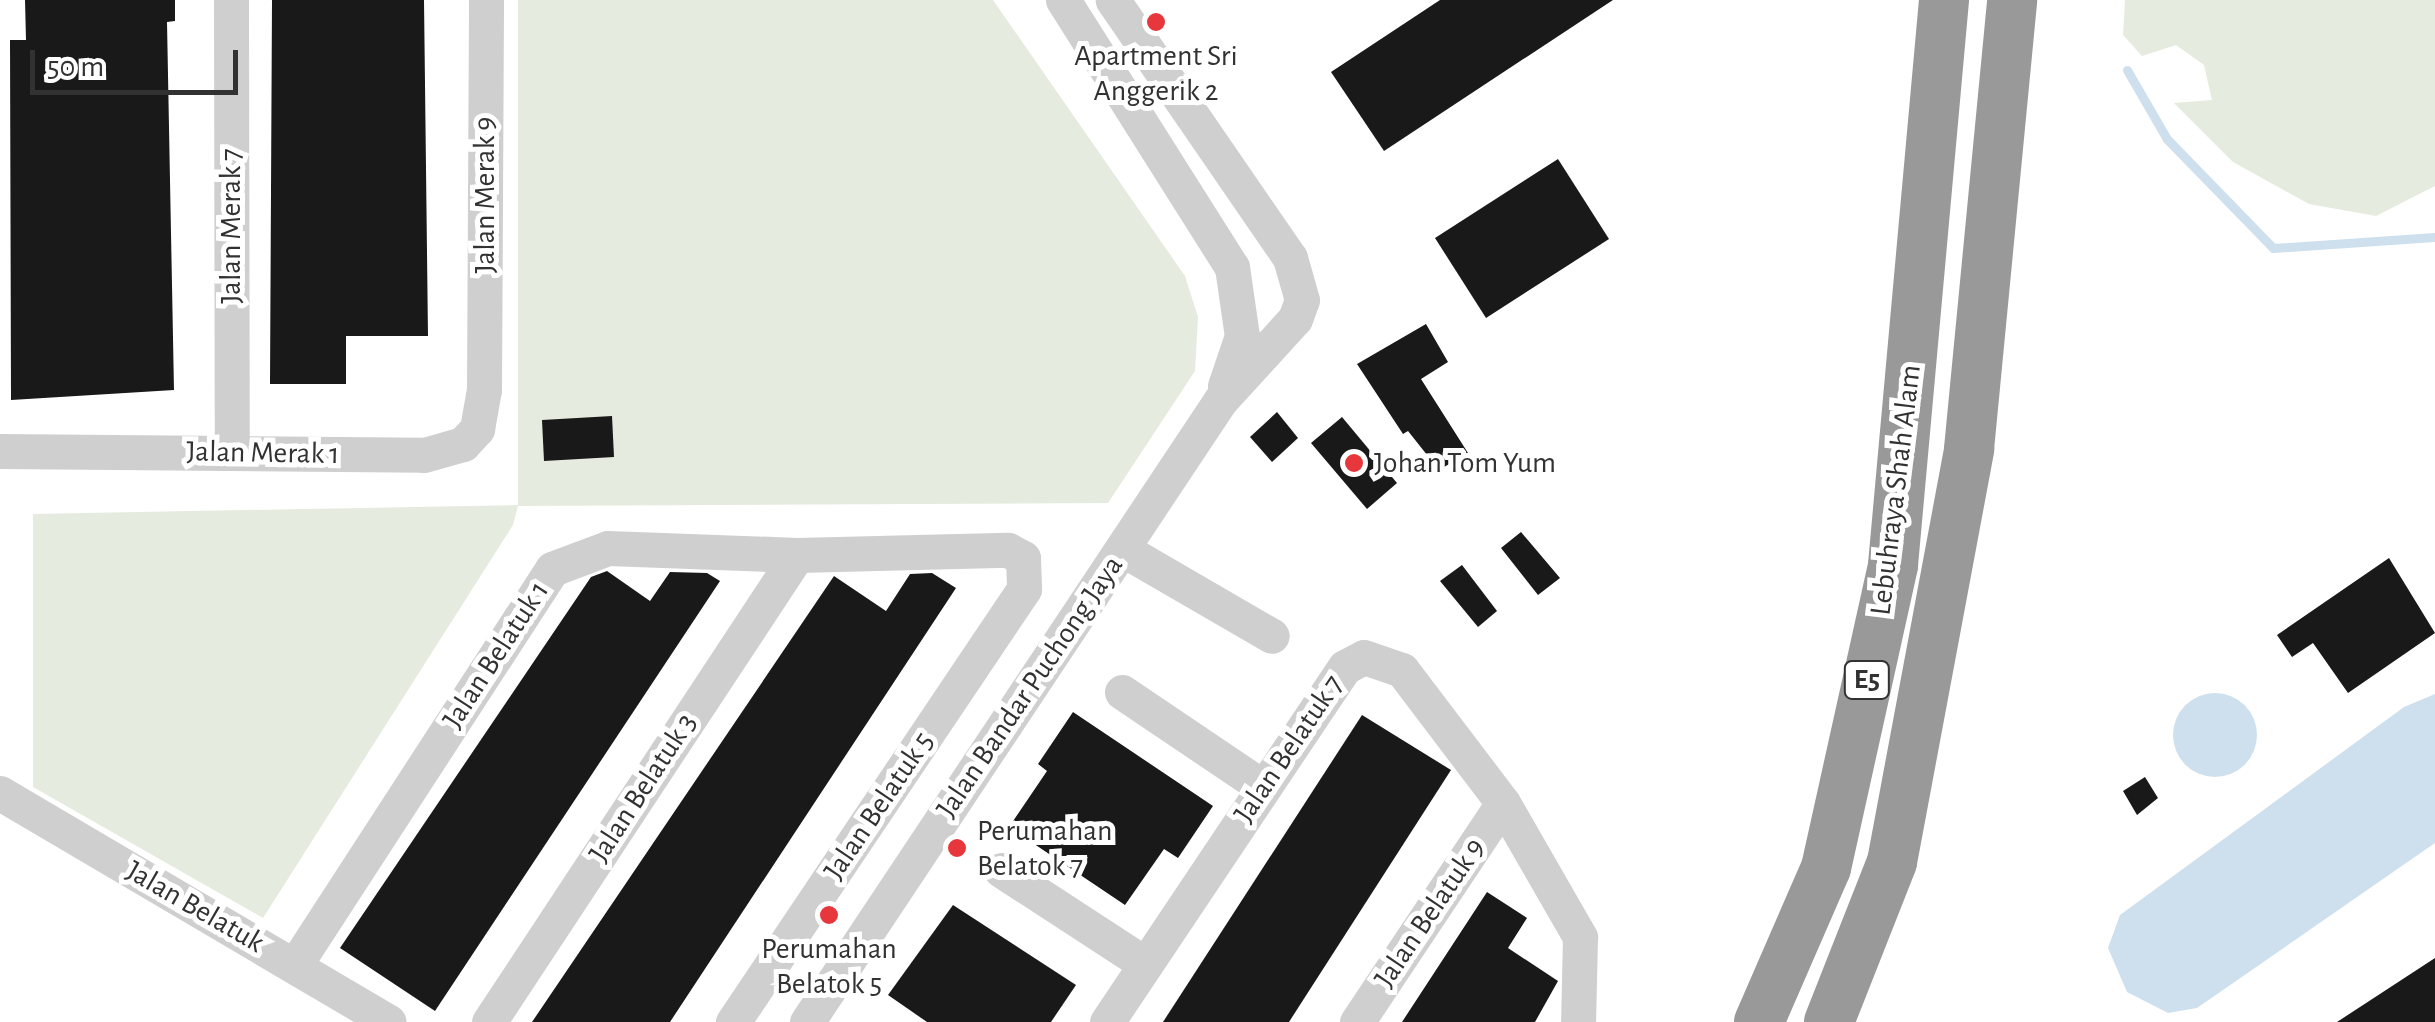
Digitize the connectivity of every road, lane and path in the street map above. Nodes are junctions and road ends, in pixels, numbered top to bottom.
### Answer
1 (231, 0) edge
2 (486, 0) edge
3 (1063, 0) edge
4 (1113, 0) edge
5 (1944, 0) edge
6 (2012, 0) edge
7 (484, 390) joint
8 (1220, 401) junction
9 (0, 452) edge
10 (232, 452) junction
11 (1122, 549) junction
12 (797, 555) junction
13 (1024, 589) joint
14 (1272, 636) dead end
15 (1122, 692) dead end
16 (1263, 787) junction
17 (0, 793) edge
18 (1503, 803) junction
19 (1002, 870) dead end
20 (1145, 964) junction
21 (295, 966) junction
22 (388, 1022) edge
23 (489, 1022) edge
24 (733, 1022) edge
25 (806, 1022) edge
26 (1107, 1022) edge
27 (1357, 1022) edge
28 (1578, 1022) edge
29 (1759, 1022) edge
30 (1829, 1022) edge

1 - 10 street, Jalan Merak 7
2 - 7 street, Jalan Merak 9
3 - 8 street, Jalan Bandar Puchong Jaya
4 - 8 street, Jalan Bandar Puchong Jaya
5 - 29 highway, Lebuhraya Shah Alam / E5
6 - 30 highway, Lebuhraya Shah Alam / E5
7 - 10 street, Jalan Merak 1
8 - 11 street, Jalan Bandar Puchong Jaya
9 - 10 street, Jalan Merak 1
11 - 14 street
11 - 25 street, Jalan Bandar Puchong Jaya
12 - 13 street, Jalan Belatuk 1
12 - 21 street, Jalan Belatuk 1
12 - 23 street, Jalan Belatuk 3
13 - 24 street, Jalan Belatuk 5
15 - 16 street
16 - 18 street, Jalan Belatuk 7
16 - 20 street, Jalan Belatuk 7
17 - 21 street, Jalan Belatuk
18 - 27 street, Jalan Belatuk 9
18 - 28 street, Jalan Belatuk 7
19 - 20 street
20 - 26 street, Jalan Belatuk 7
21 - 22 street, Jalan Belatuk

